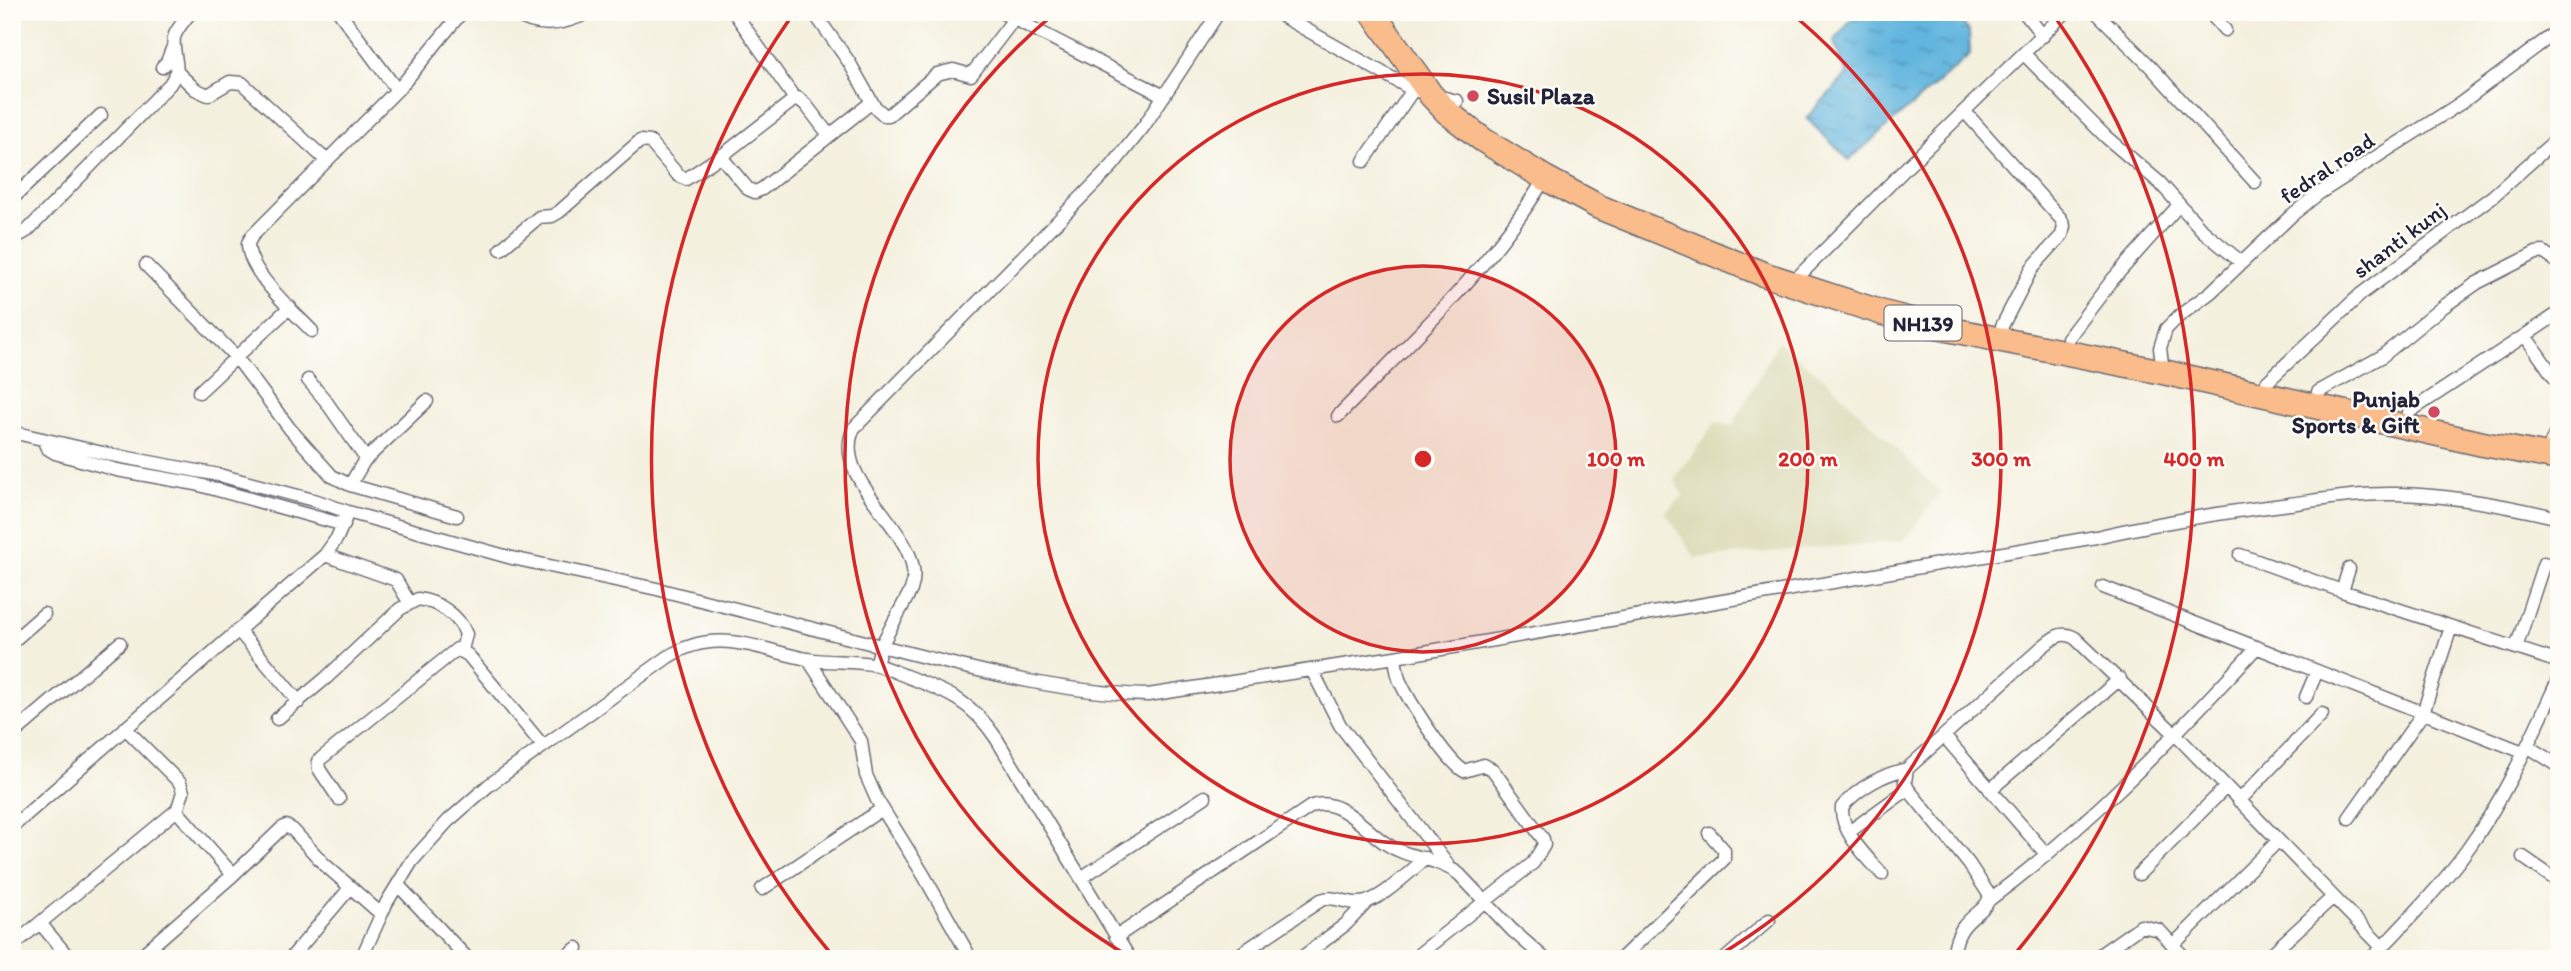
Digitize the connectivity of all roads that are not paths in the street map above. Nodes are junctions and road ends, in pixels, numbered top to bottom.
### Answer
1 (191, 12) edge
2 (339, 12) edge
3 (462, 12) edge
4 (512, 12) edge
5 (590, 12) edge
6 (734, 12) edge
7 (1001, 12) edge
8 (1219, 12) edge
9 (1275, 12) edge
10 (1372, 12) edge
11 (1390, 12) edge
12 (2024, 12) edge
13 (2066, 12) edge
14 (2096, 12) edge
15 (2209, 12) edge
16 (817, 18) dead end
17 (1014, 19) junction
18 (2225, 30) dead end
19 (2559, 30) edge
20 (2043, 36) junction
21 (172, 48) junction
22 (2024, 54) junction
23 (162, 67) dead end
24 (177, 72) junction
25 (397, 90) junction
26 (1422, 93) junction
27 (1164, 96) junction
28 (794, 99) junction
29 (872, 102) junction
30 (1457, 102) junction
31 (1965, 112) junction
32 (101, 115) dead end
33 (829, 135) junction
34 (2559, 137) edge
35 (719, 158) junction
36 (327, 161) junction
37 (1364, 161) dead end
38 (1545, 178) junction
39 (2255, 182) dead end
40 (12, 199) edge
41 (2179, 205) junction
42 (12, 232) edge
43 (501, 249) dead end
44 (2241, 262) junction
45 (2559, 263) edge
46 (146, 265) dead end
47 (1797, 278) junction
48 (290, 307) junction
49 (2559, 313) edge
50 (2002, 326) junction
51 (312, 331) dead end
52 (2526, 337) junction
53 (2068, 338) junction
54 (236, 357) junction
55 (2162, 364) junction
56 (309, 380) dead end
57 (2267, 382) junction
58 (2559, 384) edge
59 (199, 392) dead end
60 (2318, 392) junction
61 (427, 401) dead end
62 (2409, 412) junction
63 (1338, 416) dead end
64 (12, 432) edge
65 (43, 439) junction
66 (2557, 447) edge
67 (364, 461) junction
68 (350, 485) junction
69 (348, 512) junction
70 (457, 516) dead end
71 (2559, 518) edge
72 (344, 525) junction
73 (325, 555) junction
74 (2240, 555) dead end
75 (2544, 563) dead end
76 (2349, 569) dead end
77 (2103, 587) dead end
78 (2342, 591) junction
79 (409, 602) junction
80 (44, 614) dead end
81 (2451, 627) junction
82 (237, 630) junction
83 (12, 642) edge
84 (120, 643) dead end
85 (881, 646) junction
86 (2257, 647) junction
87 (2516, 648) junction
88 (462, 650) junction
89 (1395, 657) junction
90 (808, 659) junction
91 (2559, 662) edge
92 (876, 665) junction
93 (1312, 670) junction
94 (2317, 671) junction
95 (2559, 678) edge
96 (2120, 679) junction
97 (2306, 697) dead end
98 (2554, 700) edge
99 (299, 702) junction
100 (2423, 713) junction
101 (2322, 714) dead end
102 (276, 719) dead end
103 (125, 728) junction
104 (12, 735) edge
105 (2176, 735) junction
106 (1944, 736) junction
107 (543, 746) junction
108 (2525, 749) junction
109 (2559, 766) edge
110 (1907, 769) junction
111 (2226, 786) junction
112 (1908, 789) junction
113 (1990, 790) junction
114 (1205, 797) dead end
115 (339, 799) dead end
116 (2239, 801) junction
117 (882, 809) junction
118 (177, 810) junction
119 (2349, 818) dead end
120 (12, 827) edge
121 (1849, 832) junction
122 (1709, 833) dead end
123 (2278, 841) junction
124 (2047, 855) junction
125 (2523, 858) dead end
126 (1426, 859) junction
127 (1448, 865) junction
128 (233, 874) junction
129 (1881, 874) dead end
130 (2139, 874) dead end
131 (1081, 878) junction
132 (2559, 883) edge
133 (398, 885) junction
134 (350, 888) junction
135 (762, 889) dead end
136 (2333, 897) junction
137 (1989, 900) junction
138 (1367, 901) junction
139 (1486, 902) junction
140 (381, 914) junction
141 (1769, 920) dead end
142 (40, 923) junction
143 (1116, 937) junction
144 (2173, 945) junction
145 (12, 946) edge
146 (2382, 947) junction
147 (577, 948) dead end
148 (1960, 956) edge
149 (70, 959) edge
150 (137, 959) edge
151 (289, 959) edge
152 (361, 959) edge
153 (468, 959) edge
154 (562, 959) edge
155 (971, 959) edge
156 (1130, 959) edge
157 (1233, 959) edge
158 (1300, 959) edge
159 (1413, 959) edge
160 (1545, 959) edge
161 (1621, 959) edge
162 (1725, 959) edge
163 (1938, 959) edge
164 (2094, 959) edge
165 (2186, 959) edge
166 (2266, 959) edge
167 (2371, 959) edge

1 - 21 street
2 - 25 street
3 - 25 street
4 - 5 street
6 - 28 street
7 - 17 street
8 - 27 street
9 - 26 street
10 - 26 highway, NH139
11 - 30 highway, NH139
12 - 20 street
13 - 20 street
14 - 39 street
15 - 18 street
16 - 29 street
17 - 27 street
17 - 29 street
19 - 44 street, fedral road
20 - 22 street
21 - 23 street
21 - 24 street
22 - 31 street
22 - 41 street
24 - 36 street
24 - 42 street
25 - 36 street
26 - 30 street
26 - 37 street
26 - 38 highway, NH139
27 - 85 street
28 - 33 street
28 - 35 street
29 - 33 street
30 - 47 highway, NH139
31 - 47 street
31 - 50 street
32 - 40 street
33 - 35 street
34 - 57 street, shanti kunj
35 - 43 street
36 - 48 street
38 - 47 highway, NH139
38 - 63 street
41 - 44 street
41 - 53 street
44 - 55 street, fedral road
45 - 60 street
46 - 54 street
47 - 50 highway, NH139
47 - 55 highway, NH139
48 - 51 street
48 - 54 street
49 - 52 street
50 - 53 highway, NH139
52 - 58 street
52 - 62 street
53 - 55 highway, NH139
54 - 59 street
54 - 68 street
55 - 57 highway, NH139
55 - 66 highway, NH139
56 - 67 street
57 - 60 highway, NH139
60 - 62 highway, NH139
61 - 67 street
62 - 66 highway, NH139
64 - 65 street
65 - 69 street
65 - 72 street
67 - 68 street
68 - 70 street
69 - 72 street
69 - 85 street
71 - 89 street
72 - 73 street
73 - 79 street
73 - 82 street
74 - 78 street
75 - 87 street
76 - 78 street
77 - 86 street
78 - 81 street
79 - 88 street
79 - 99 street
80 - 83 street
81 - 87 street
81 - 100 street
82 - 99 street
82 - 103 street
84 - 104 street
85 - 92 street
85 - 93 street
86 - 94 street
86 - 105 street
87 - 91 street
88 - 107 street
88 - 115 street
89 - 93 street
89 - 139 street
90 - 92 street
90 - 107 street
90 - 117 street
92 - 131 street
93 - 127 street
94 - 97 street
94 - 100 street
95 - 98 street
96 - 105 street
96 - 106 street
96 - 113 street
98 - 108 street
99 - 102 street
100 - 108 street
100 - 119 street
101 - 116 street
103 - 118 street
103 - 120 street
105 - 111 street
105 - 124 street
106 - 110 street
106 - 113 street
107 - 133 street
108 - 109 street
108 - 146 street
110 - 112 street
110 - 121 street
111 - 116 street
111 - 130 street
112 - 121 street
112 - 137 street
113 - 124 street
114 - 131 street
116 - 123 street
117 - 135 street
117 - 155 street
118 - 128 street
118 - 142 street
121 - 129 street
122 - 161 street
123 - 136 street
123 - 144 street
124 - 137 street
125 - 132 street
126 - 127 street
126 - 138 street
126 - 143 street
127 - 139 street
128 - 134 street
128 - 150 street
131 - 143 street
133 - 140 street
133 - 153 street
134 - 140 street
134 - 151 street
136 - 146 street
136 - 166 street
137 - 148 street
138 - 157 street
138 - 158 street
139 - 159 street
139 - 160 street
140 - 152 street
141 - 162 street
142 - 145 street
142 - 149 street
143 - 156 street
144 - 164 street
144 - 165 street
146 - 167 street
147 - 154 street
148 - 163 street

